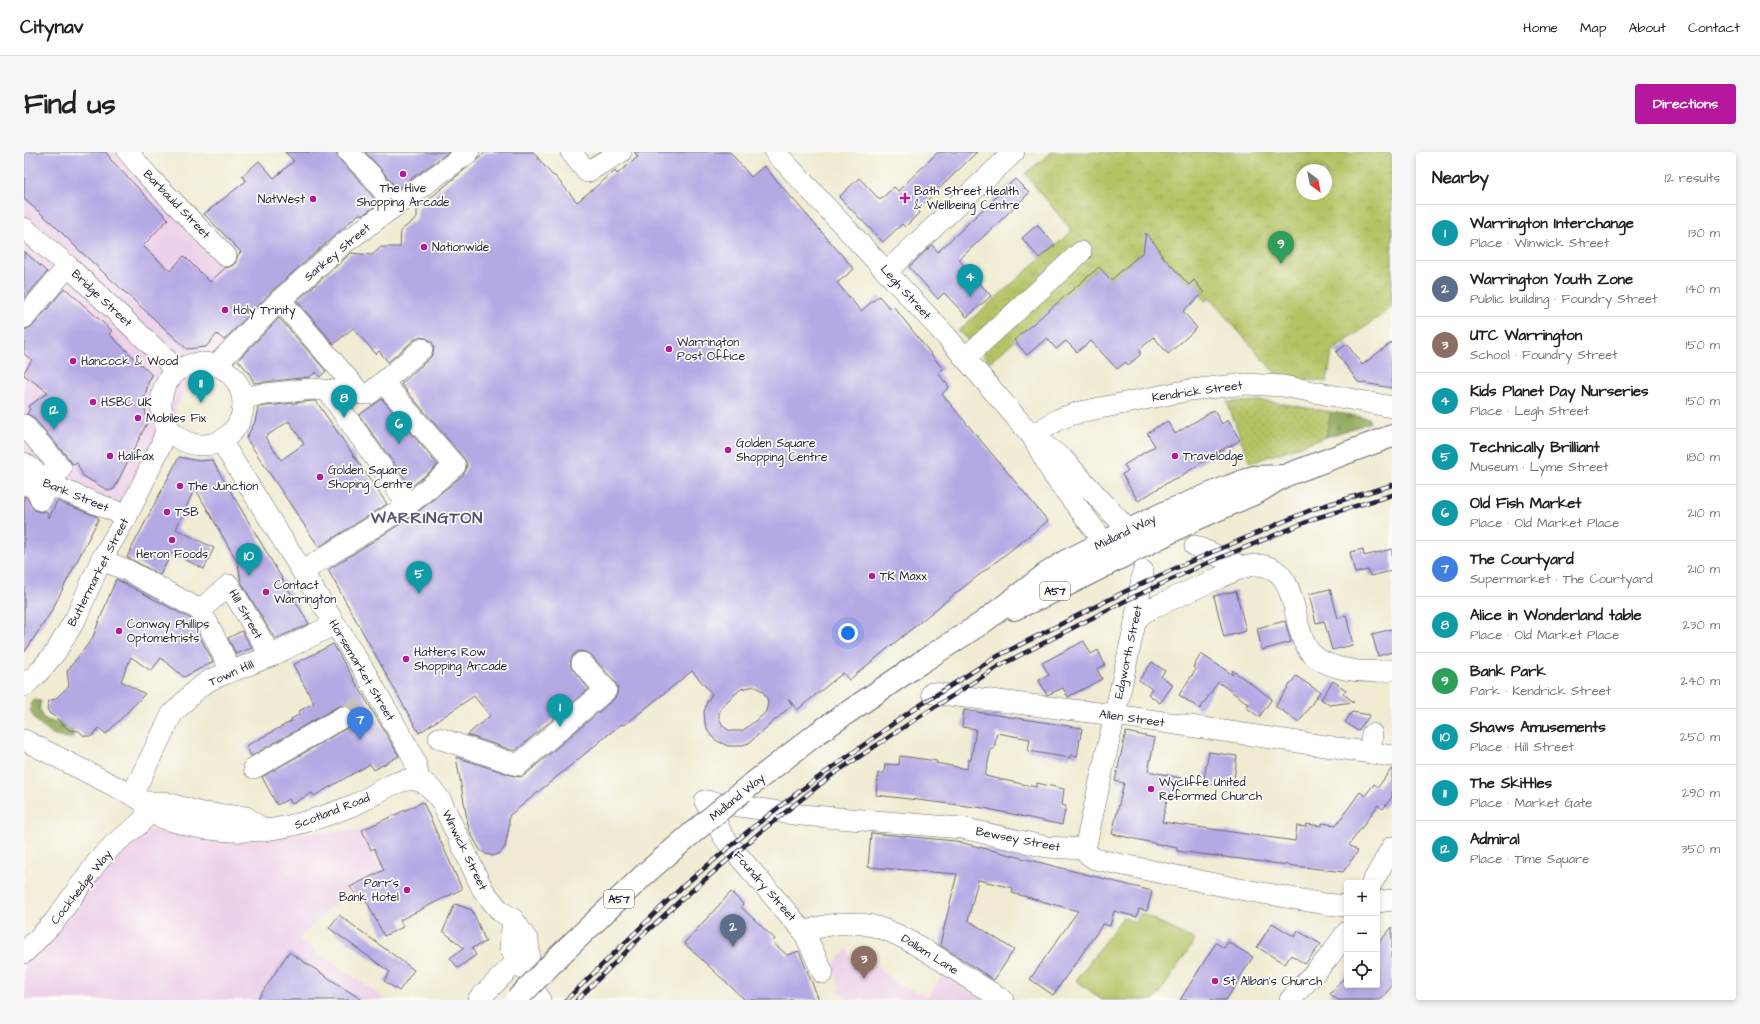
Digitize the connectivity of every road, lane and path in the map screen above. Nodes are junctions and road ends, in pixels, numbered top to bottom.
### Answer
1 (128, 152) edge
2 (348, 152) edge
3 (469, 152) edge
4 (571, 152) edge
5 (775, 152) edge
6 (618, 154) edge
7 (1018, 155) edge
8 (395, 206) junction
9 (24, 228) edge
10 (1081, 252) dead end
11 (226, 256) dead end
12 (68, 266) junction
13 (887, 271) junction
14 (280, 300) junction
15 (24, 318) edge
16 (422, 349) dead end
17 (965, 358) junction
18 (216, 365) junction
19 (174, 373) junction
20 (383, 382) junction
21 (328, 390) junction
22 (361, 394) junction
23 (244, 399) junction
24 (1386, 407) edge
25 (24, 426) edge
26 (167, 427) junction
27 (1032, 436) junction
28 (1392, 436) edge
29 (221, 441) junction
30 (24, 463) edge
31 (24, 476) edge
32 (1284, 476) junction
33 (24, 484) edge
34 (51, 484) junction
35 (408, 505) junction
36 (127, 516) junction
37 (1128, 530) junction
38 (1104, 542) junction
39 (1195, 546) dead end
40 (1126, 554) junction
41 (101, 560) junction
42 (1242, 567) junction
43 (303, 571) junction
44 (1143, 571) dead end
45 (200, 610) junction
46 (1135, 620) junction
47 (982, 623) junction
48 (335, 624) junction
49 (276, 654) junction
50 (582, 663) dead end
51 (1392, 670) edge
52 (231, 671) junction
53 (24, 686) edge
54 (932, 693) dead end
55 (1114, 714) junction
56 (343, 717) tunnel mouth
57 (439, 738) dead end
58 (24, 740) edge
59 (1392, 756) edge
60 (254, 768) dead end
61 (419, 780) junction
62 (138, 798) junction
63 (705, 801) joint
64 (1392, 847) edge
65 (1085, 849) junction
66 (1374, 880) edge
67 (1392, 900) edge
68 (1380, 902) edge
69 (1344, 906) edge
70 (804, 932) junction
71 (1344, 936) edge
72 (24, 953) edge
73 (522, 966) junction
74 (823, 973) dead end
75 (1295, 998) edge
76 (478, 1000) edge
77 (515, 1000) edge
78 (540, 1000) edge
79 (1003, 1000) edge

1 - 11 street, Barbauld Street
2 - 8 street
3 - 8 street, Sankey Street
4 - 6 street
5 - 13 street, Legh Street
7 - 13 street
8 - 14 street, Sankey Street
9 - 12 street, Bridge Street
10 - 17 street
12 - 15 street
12 - 19 street, Bridge Street
13 - 17 street, Legh Street
14 - 18 street, Sankey Street
14 - 22 street
16 - 20 street
17 - 27 street, Legh Street
18 - 19 street
18 - 23 street
19 - 26 street
20 - 22 street
20 - 35 street
21 - 22 street
21 - 23 street
21 - 35 street
23 - 29 street
24 - 27 street, Kendrick Street
25 - 34 street
26 - 29 street
26 - 36 street, Buttermarket Street
27 - 37 street, Legh Street
27 - 38 street, Legh Street
28 - 32 highway, Midland Way / A57
29 - 43 street, Horsemarket Street
30 - 34 street
31 - 34 street, Bank Street
32 - 37 highway, Midland Way / A57
32 - 40 highway, Midland Way / A57
33 - 34 street
34 - 36 street, Bank Street
35 - 43 street
36 - 41 street, Buttermarket Street
37 - 38 highway, Midland Way / A57
37 - 40 street
38 - 40 street, Legh Street
38 - 47 highway, Midland Way / A57
39 - 42 street
40 - 47 highway, Midland Way / A57
41 - 45 street
41 - 53 street, Buttermarket Street
42 - 46 street
42 - 51 street
43 - 48 street, Horsemarket Street
44 - 46 street, Edgworth Street
45 - 49 street, Hill Street
45 - 52 street
46 - 55 street, Edgworth Street
47 - 77 highway, Midland Way / A57, bridge
48 - 49 street, Town Hill
48 - 61 street, Horsemarket Street
49 - 52 street, Town Hill
50 - 57 street
52 - 62 street, Town Hill
54 - 55 street, Allen Street
55 - 59 street, Allen Street
55 - 65 street, Edgworth Street
56 - 60 street
58 - 62 street, Scotland Road
61 - 62 street, Scotland Road
61 - 73 street, Winwick Street
62 - 72 street, Cockhedge Way
63 - 65 street, Bewsey Street
63 - 70 street, Foundry Street
64 - 66 street
65 - 69 street
67 - 68 street
70 - 74 street, Foundry Street
70 - 79 street, Dallam Lane
71 - 75 street
73 - 76 street
73 - 78 street, Winwick Street

